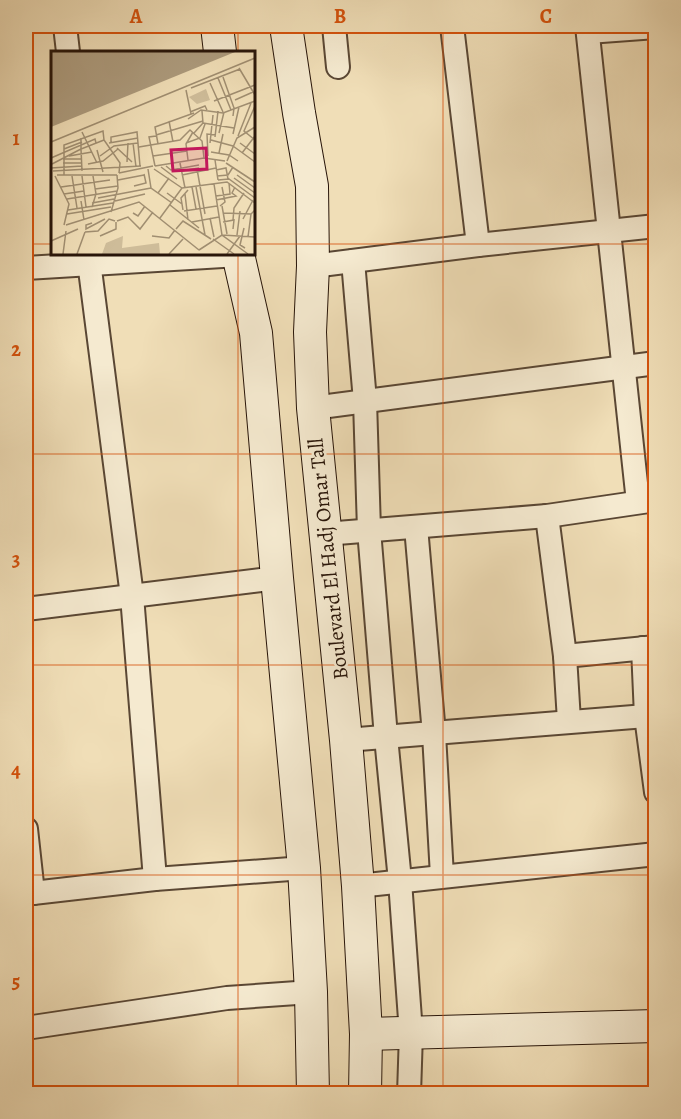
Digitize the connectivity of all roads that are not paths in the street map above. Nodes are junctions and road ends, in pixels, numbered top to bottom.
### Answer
1 (65, 26) edge
2 (217, 26) edge
3 (286, 26) edge
4 (334, 26) edge
5 (452, 26) edge
6 (656, 27) edge
7 (588, 29) edge
8 (68, 51) edge
9 (220, 51) edge
10 (338, 67) dead end
11 (656, 226) edge
12 (610, 231) junction
13 (478, 245) junction
14 (209, 255) edge
15 (239, 255) edge
16 (88, 259) edge
17 (353, 261) junction
18 (313, 266) junction
19 (26, 268) edge
20 (656, 363) edge
21 (624, 366) junction
22 (365, 401) junction
23 (313, 408) junction
24 (647, 501) edge
25 (547, 516) junction
26 (416, 527) junction
27 (369, 530) junction
28 (325, 534) junction
29 (277, 578) junction
30 (132, 596) junction
31 (26, 609) edge
32 (650, 647) edge
33 (565, 656) junction
34 (646, 716) junction
35 (569, 721) junction
36 (434, 734) junction
37 (386, 737) junction
38 (345, 740) junction
39 (656, 792) edge
40 (26, 829) edge
41 (656, 854) edge
42 (304, 868) junction
43 (442, 876) junction
44 (155, 879) junction
45 (400, 881) junction
46 (358, 886) junction
47 (29, 892) edge
48 (311, 992) junction
49 (656, 1026) edge
50 (26, 1028) edge
51 (411, 1033) junction
52 (366, 1034) junction
53 (313, 1094) edge
54 (365, 1094) edge
55 (409, 1094) edge

1 - 8 street
2 - 9 main road
3 - 18 main road, Boulevard El Hadj Omar Tall
4 - 10 street
5 - 13 street
6 - 7 street
7 - 12 street
11 - 12 street
12 - 13 street
12 - 21 street
13 - 17 street
14 - 16 street
15 - 29 main road
16 - 19 street
16 - 30 street
17 - 18 street
17 - 22 street
18 - 23 main road, Boulevard El Hadj Omar Tall
20 - 21 street
21 - 22 street
21 - 24 street
22 - 23 street
22 - 27 street
23 - 28 main road, Boulevard El Hadj Omar Tall
24 - 25 street
25 - 26 street
25 - 33 street
26 - 27 street
26 - 36 street
27 - 28 street
27 - 37 street
28 - 38 main road, Boulevard El Hadj Omar Tall
29 - 30 street
29 - 42 main road
30 - 31 street
30 - 44 street
32 - 33 street
32 - 34 street
33 - 35 street
34 - 35 street
34 - 39 street
35 - 36 street
36 - 37 street
36 - 43 street
37 - 38 street
37 - 45 street
38 - 46 main road, Boulevard El Hadj Omar Tall
40 - 47 street
41 - 43 street
42 - 44 street
42 - 48 main road
43 - 45 street
44 - 47 street
45 - 46 street
45 - 51 street
46 - 52 main road, Boulevard El Hadj Omar Tall
48 - 50 street
48 - 53 main road
49 - 51 main road
51 - 52 main road
51 - 55 street
52 - 54 main road, Boulevard El Hadj Omar Tall

